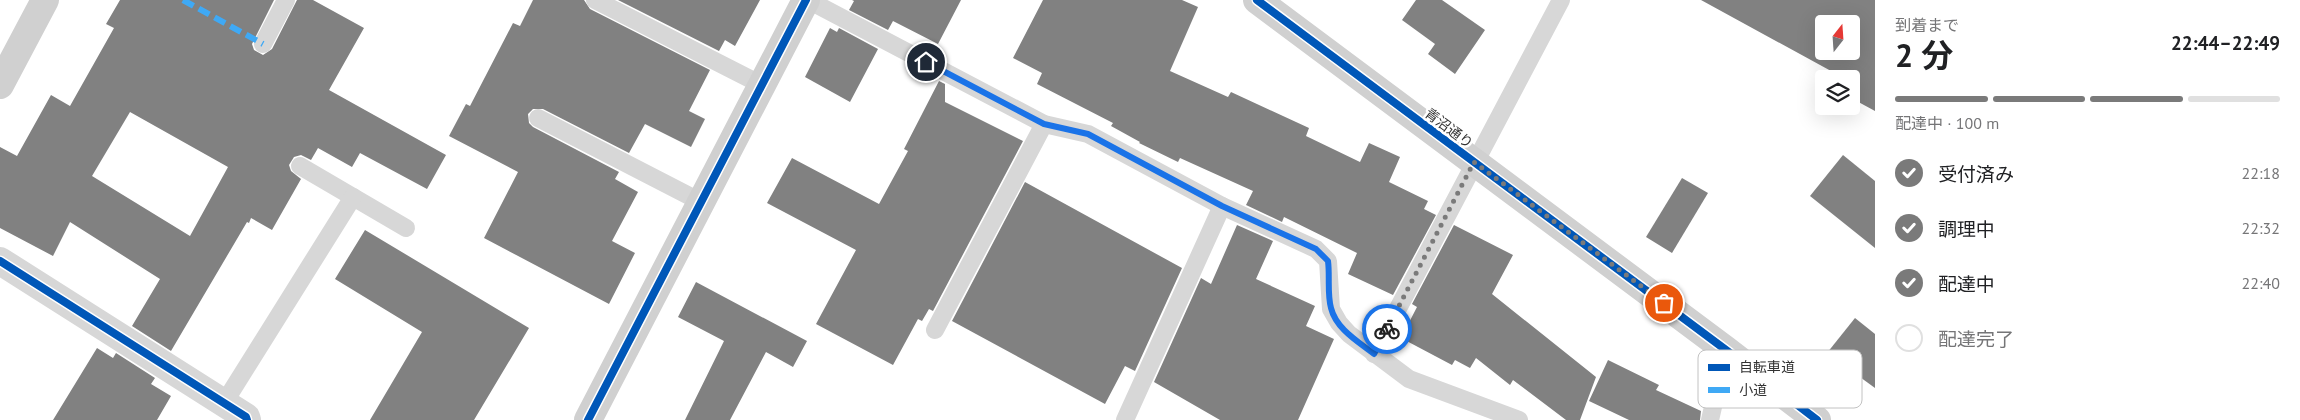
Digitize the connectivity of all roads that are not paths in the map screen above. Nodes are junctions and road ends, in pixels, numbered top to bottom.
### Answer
1 (46, 0) edge
2 (286, 0) edge
3 (595, 0) edge
4 (807, 0) edge
5 (1257, 0) edge
6 (1561, 0) edge
7 (263, 44) dead end
8 (0, 85) edge
9 (762, 85) junction
10 (538, 118) dead end
11 (1044, 124) junction
12 (1474, 162) junction
13 (300, 166) dead end
14 (353, 197) junction
15 (701, 202) junction
16 (1222, 206) junction
17 (406, 228) dead end
18 (0, 261) edge
19 (935, 330) dead end
20 (1726, 350) edge
21 (1374, 354) junction
22 (1801, 408) edge
23 (239, 413) edge
24 (588, 420) edge
25 (1125, 420) edge
26 (1519, 420) edge
27 (1817, 420) edge

1 - 8 street
2 - 7 lane
3 - 9 lane
4 - 9 street
4 - 11 lane
5 - 12 street, 青沼通り
6 - 12 lane
9 - 15 street
10 - 15 lane
11 - 16 lane
11 - 19 lane
12 - 20 street, 青沼通り
12 - 21 lane
13 - 14 lane
14 - 17 lane
14 - 23 lane
15 - 24 street
16 - 21 lane
16 - 25 lane
18 - 23 street
21 - 26 lane
22 - 27 street, 青沼通り

